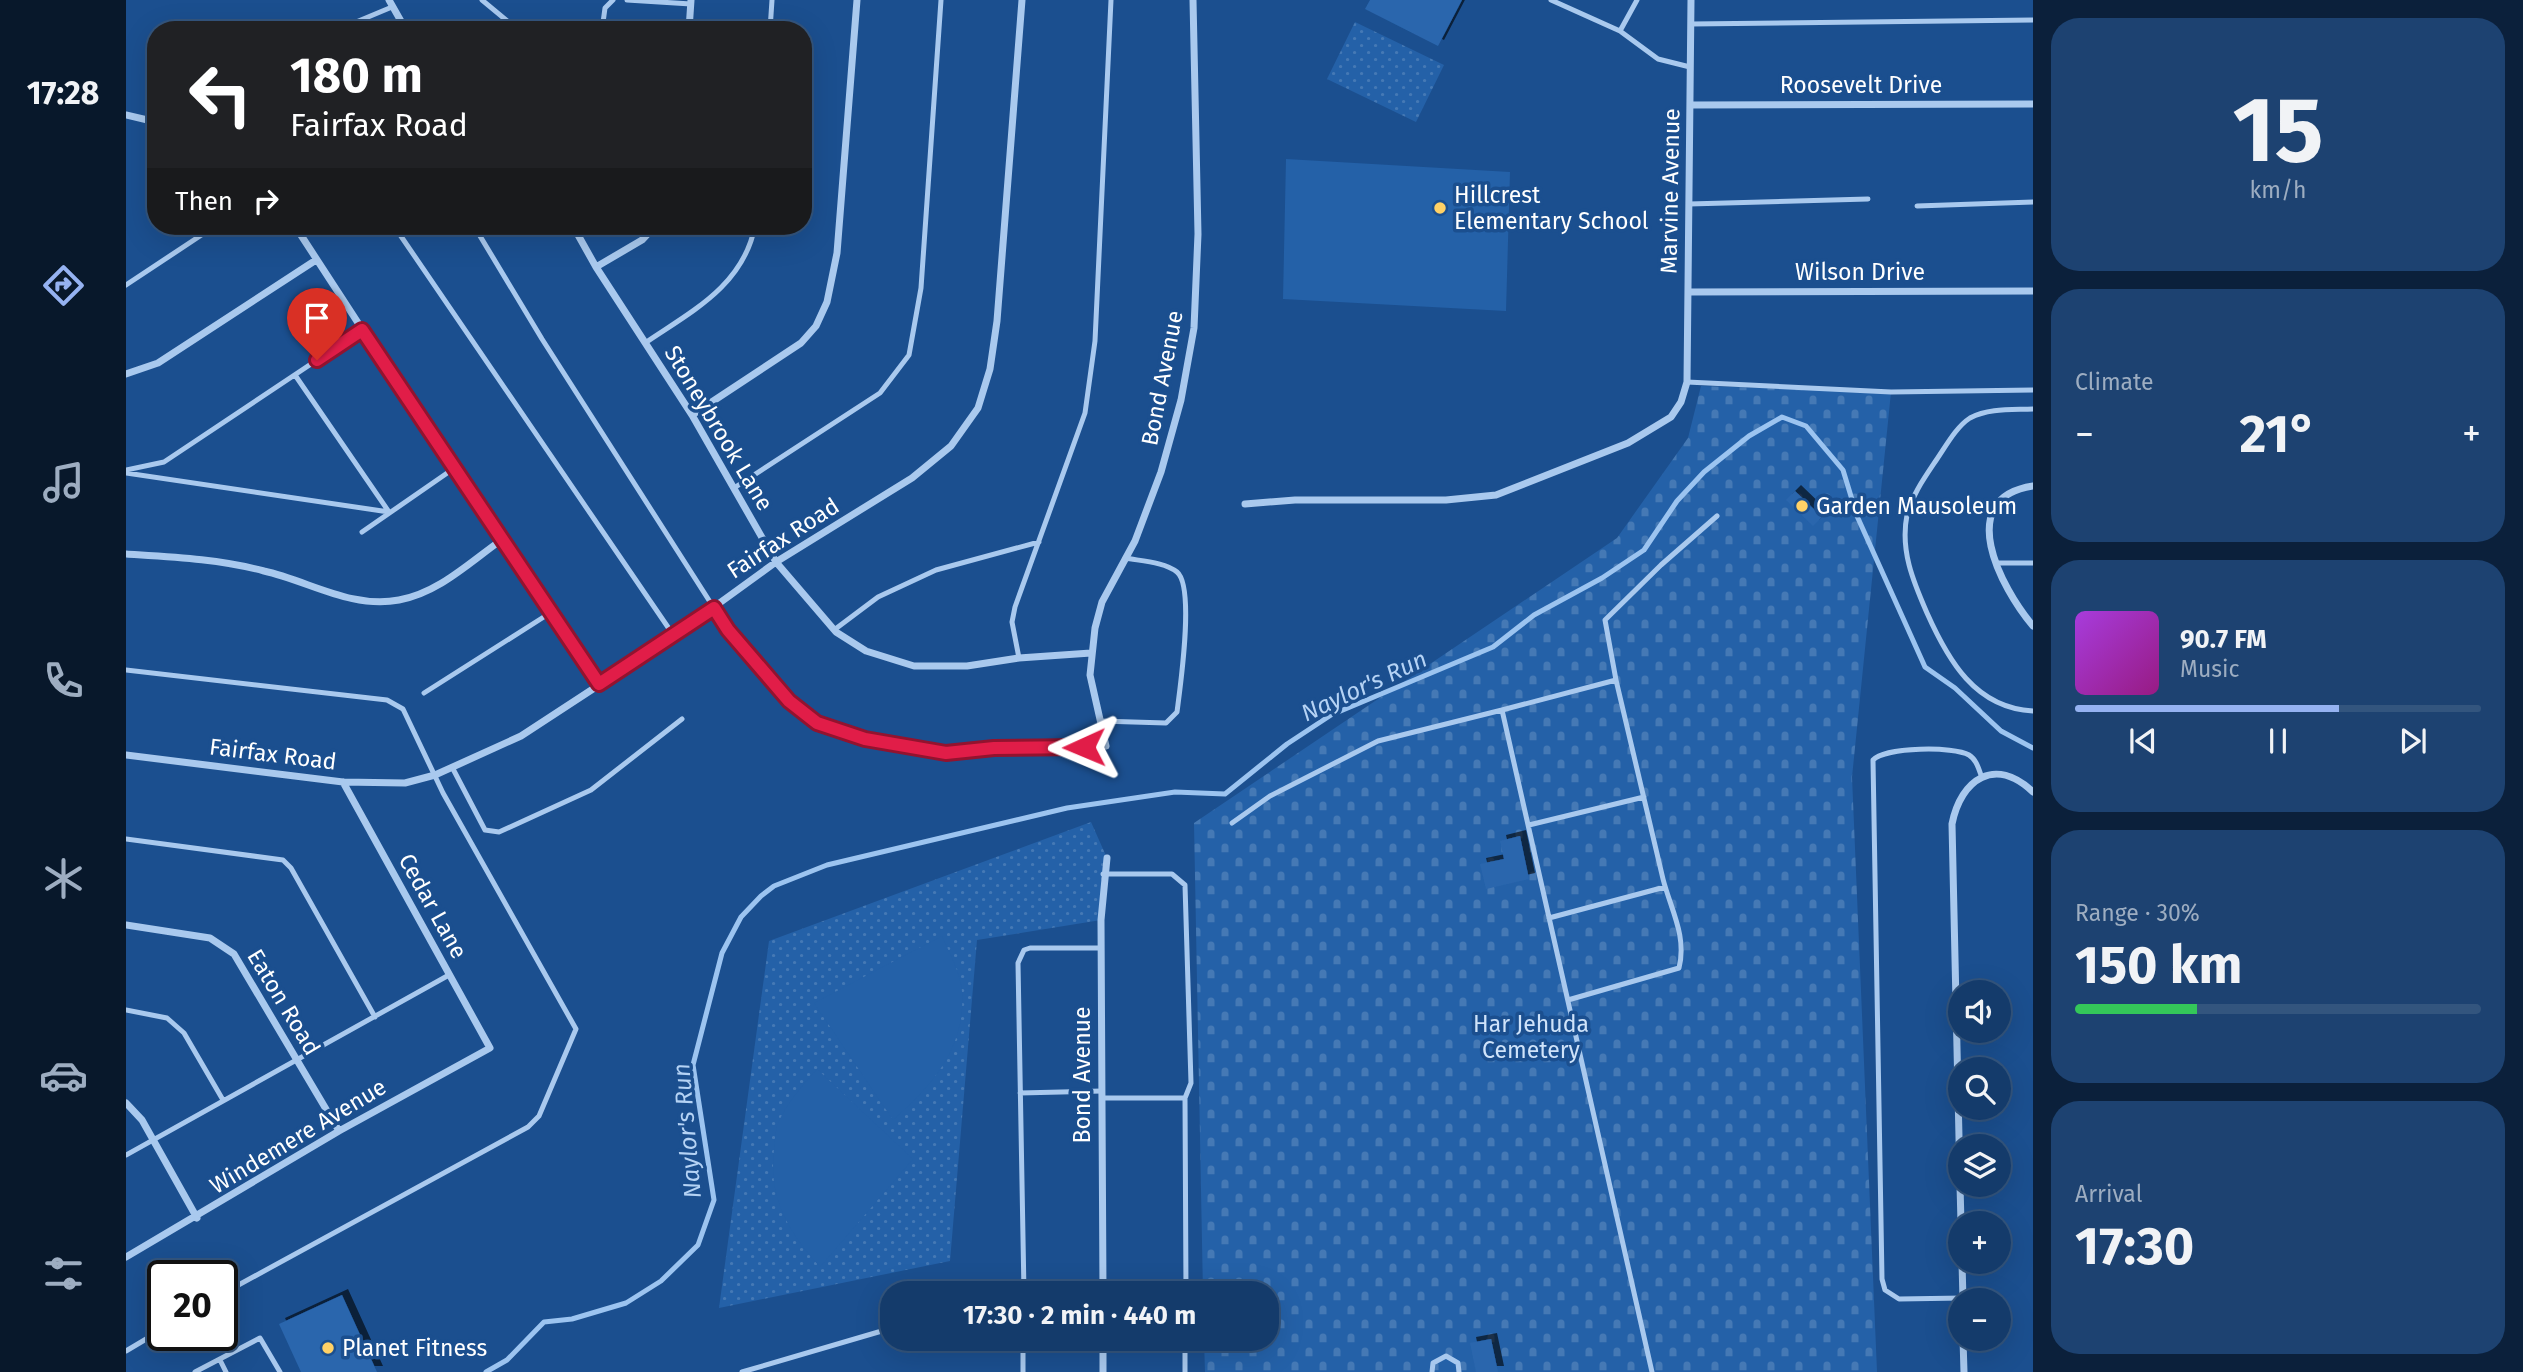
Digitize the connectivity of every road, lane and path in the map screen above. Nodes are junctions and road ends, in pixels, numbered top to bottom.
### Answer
1 (482, 0) edge
2 (613, 0) edge
3 (626, 0) edge
4 (772, 0) edge
5 (857, 0) edge
6 (941, 0) edge
7 (1022, 0) edge
8 (1111, 0) edge
9 (1194, 0) edge
10 (1550, 0) edge
11 (1637, 0) edge
12 (1691, 0) edge
13 (691, 2) edge
14 (391, 4) edge
15 (2033, 20) edge
16 (356, 21) edge
17 (401, 21) edge
18 (506, 21) edge
19 (603, 21) edge
20 (690, 21) edge
21 (771, 21) edge
22 (1691, 24) junction
23 (1620, 31) junction
24 (1690, 67) junction
25 (1690, 104) junction
26 (2033, 104) edge
27 (126, 115) edge
28 (147, 120) edge
29 (1868, 199) dead end
30 (2033, 202) edge
31 (1689, 204) junction
32 (1917, 206) dead end
33 (201, 235) edge
34 (301, 235) edge
35 (400, 235) edge
36 (479, 235) edge
37 (578, 235) edge
38 (647, 235) edge
39 (752, 235) edge
40 (316, 260) junction
41 (596, 267) junction
42 (126, 285) edge
43 (2033, 291) edge
44 (1688, 292) junction
45 (362, 330) junction
46 (645, 343) junction
47 (126, 374) edge
48 (295, 375) junction
49 (1687, 382) junction
50 (2033, 390) edge
51 (2033, 409) edge
52 (692, 415) junction
53 (164, 462) junction
54 (453, 469) junction
55 (126, 472) edge
56 (172, 480) junction
57 (2033, 486) edge
58 (734, 488) junction
59 (1245, 504) dead end
60 (389, 512) junction
61 (1717, 516) dead end
62 (362, 532) dead end
63 (500, 541) junction
64 (1039, 542) junction
65 (126, 554) edge
66 (1125, 558) junction
67 (776, 562) junction
68 (1996, 563) junction
69 (2033, 563) edge
70 (714, 608) junction
71 (550, 613) junction
72 (2033, 626) edge
73 (834, 630) junction
74 (674, 636) junction
75 (1091, 653) junction
76 (1019, 658) junction
77 (126, 670) edge
78 (1616, 680) junction
79 (599, 684) junction
80 (424, 693) dead end
81 (1502, 710) junction
82 (2033, 711) edge
83 (682, 719) dead end
84 (1098, 721) junction
85 (1106, 746) joint
86 (126, 755) edge
87 (452, 768) junction
88 (435, 775) junction
89 (1982, 778) junction
90 (343, 782) junction
91 (2033, 792) edge
92 (1644, 797) junction
93 (1232, 823) dead end
94 (1529, 825) junction
95 (126, 839) edge
96 (1107, 858) dead end
97 (1103, 874) junction
98 (1665, 887) junction
99 (1549, 918) junction
100 (126, 925) edge
101 (1101, 948) junction
102 (449, 975) junction
103 (1567, 1000) junction
104 (126, 1010) edge
105 (375, 1017) junction
106 (489, 1048) joint
107 (298, 1061) junction
108 (1020, 1093) junction
109 (1102, 1094) junction
110 (1185, 1098) junction
111 (223, 1100) junction
112 (126, 1103) edge
113 (339, 1131) junction
114 (1959, 1134) edge
115 (153, 1139) junction
116 (126, 1155) edge
117 (197, 1218) junction
118 (126, 1257) edge
119 (1024, 1281) edge
120 (1102, 1281) edge
121 (1186, 1281) edge
122 (238, 1285) edge
123 (1948, 1299) edge
124 (880, 1332) edge
125 (147, 1339) edge
126 (126, 1351) edge
127 (1024, 1351) edge
128 (1103, 1351) edge
129 (1185, 1351) edge
130 (1963, 1351) edge
131 (220, 1360) junction
132 (1460, 1370) edge
133 (195, 1372) edge
134 (226, 1372) edge
135 (281, 1372) edge
136 (742, 1372) edge
137 (1023, 1372) edge
138 (1103, 1372) edge
139 (1185, 1372) edge
140 (1432, 1372) edge
141 (1652, 1372) edge
142 (1964, 1372) edge

1 - 18 lane
2 - 19 lane
3 - 13 lane
4 - 21 lane
5 - 52 street
6 - 58 lane
7 - 67 street, Fairfax Road
8 - 64 lane
9 - 66 street, Bond Avenue
10 - 23 lane
11 - 23 lane
12 - 22 street, Marvine Avenue
13 - 20 street
14 - 16 lane
14 - 17 street
15 - 22 lane
22 - 24 street, Marvine Avenue
23 - 24 lane
24 - 25 street, Marvine Avenue
25 - 26 street, Roosevelt Drive
25 - 31 street, Marvine Avenue
27 - 28 street
29 - 31 lane
30 - 32 lane
31 - 44 street, Marvine Avenue
33 - 42 lane
34 - 40 street
35 - 74 lane
36 - 70 lane
37 - 41 street, Stoneybrook Lane
38 - 41 street
39 - 46 lane
40 - 45 street
40 - 47 street
41 - 46 street, Stoneybrook Lane
43 - 44 street, Wilson Drive
44 - 49 street, Marvine Avenue
45 - 48 lane
45 - 54 street
46 - 52 street, Stoneybrook Lane
48 - 53 lane
48 - 60 lane
49 - 50 lane
49 - 59 street
51 - 82 lane
52 - 58 street, Stoneybrook Lane
53 - 55 lane
53 - 56 lane
54 - 60 lane
54 - 63 street
55 - 56 lane
56 - 60 lane
57 - 68 street
58 - 67 street, Stoneybrook Lane
60 - 62 lane
61 - 78 lane
63 - 65 street
63 - 71 street
64 - 73 lane
64 - 76 lane
66 - 75 street, Bond Avenue
66 - 84 lane
67 - 70 street, Fairfax Road
67 - 73 street, Stoneybrook Lane
68 - 69 lane
68 - 72 street
70 - 74 street, Fairfax Road
70 - 85 lane
71 - 79 street
71 - 80 lane
73 - 76 street, Stoneybrook Lane
74 - 79 street, Fairfax Road
75 - 76 street, Stoneybrook Lane
75 - 84 street, Bond Avenue
77 - 88 lane
78 - 81 lane
78 - 92 lane
79 - 87 street, Fairfax Road
81 - 93 lane
81 - 94 lane
83 - 87 lane
84 - 85 street, Bond Avenue
86 - 90 street, Fairfax Road
87 - 88 street, Fairfax Road
88 - 90 street, Fairfax Road
88 - 122 lane
89 - 91 street
89 - 114 street
89 - 123 lane
90 - 102 street, Cedar Lane
92 - 94 lane
92 - 98 lane
94 - 99 lane
95 - 105 lane
96 - 97 street, Bond Avenue
97 - 101 street, Bond Avenue
97 - 110 lane
98 - 99 lane
98 - 103 lane
99 - 103 lane
100 - 107 street, Eaton Road
101 - 108 lane
101 - 109 street, Bond Avenue
102 - 105 lane
102 - 106 street, Cedar Lane
103 - 141 lane
104 - 111 lane
105 - 107 lane
106 - 113 street, Windemere Avenue
107 - 111 lane
107 - 113 street, Eaton Road
108 - 109 lane
108 - 119 lane
109 - 110 lane
109 - 120 street, Bond Avenue
110 - 121 lane
111 - 115 lane
112 - 115 street
113 - 117 street, Windemere Avenue
115 - 116 lane
115 - 117 street
117 - 118 street, Windemere Avenue
124 - 136 lane
125 - 126 lane
127 - 137 lane
128 - 138 street
129 - 139 lane
130 - 142 street
131 - 133 lane
131 - 134 lane
131 - 135 lane
132 - 140 lane

